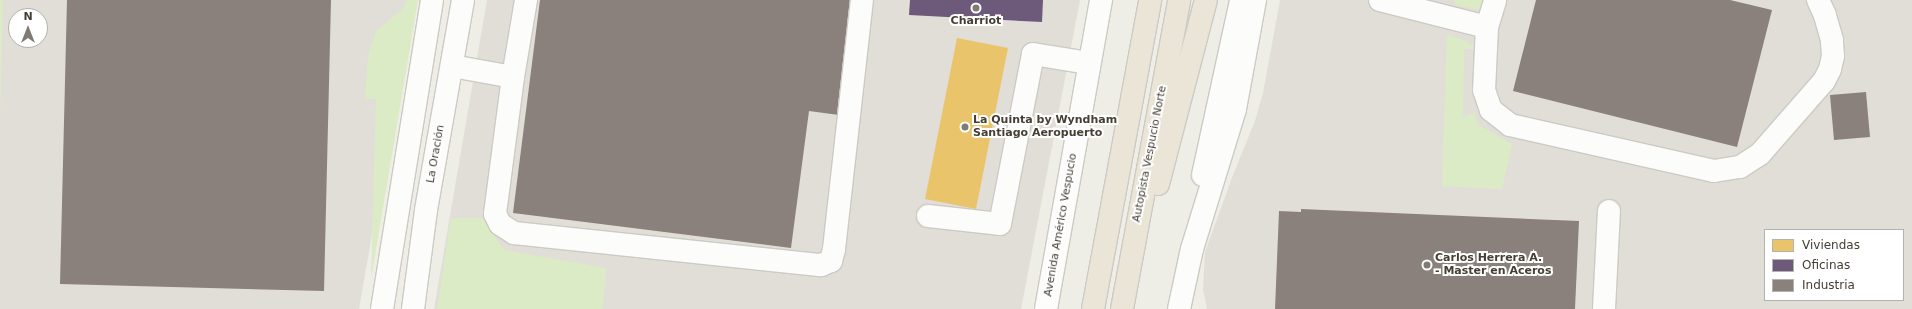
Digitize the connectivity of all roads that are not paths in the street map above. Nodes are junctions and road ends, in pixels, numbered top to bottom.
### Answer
1 (432, 0) edge
2 (463, 0) edge
3 (526, 0) edge
4 (862, 0) edge
5 (1101, 0) edge
6 (1150, 0) edge
7 (1179, 0) edge
8 (1206, 0) edge
9 (1241, 0) edge
10 (1255, 0) edge
11 (1380, 0) edge
12 (1495, 0) edge
13 (1818, 0) edge
14 (1487, 28) junction
15 (1090, 63) junction
16 (452, 66) junction
17 (513, 77) junction
18 (1609, 211) dead end
19 (928, 216) dead end
20 (1192, 249) junction
21 (1130, 260) junction
22 (1185, 281) junction
23 (382, 309) edge
24 (413, 309) edge
25 (1046, 309) edge
26 (1093, 309) edge
27 (1122, 309) edge
28 (1179, 309) edge
29 (1189, 309) edge
30 (1604, 309) edge

1 - 23 street
2 - 16 street, La Oración
3 - 17 street
4 - 17 street
5 - 15 street, Avenida Américo Vespucio
6 - 26 highway
7 - 21 highway, Autopista Vespucio Norte
8 - 21 highway
9 - 20 street
10 - 20 street
11 - 14 street
12 - 14 street
13 - 14 street
15 - 19 street
15 - 25 street, Avenida Américo Vespucio
16 - 17 street
16 - 24 street, La Oración
18 - 30 street
20 - 22 street
21 - 27 highway, Autopista Vespucio Norte
22 - 28 street
22 - 29 street

